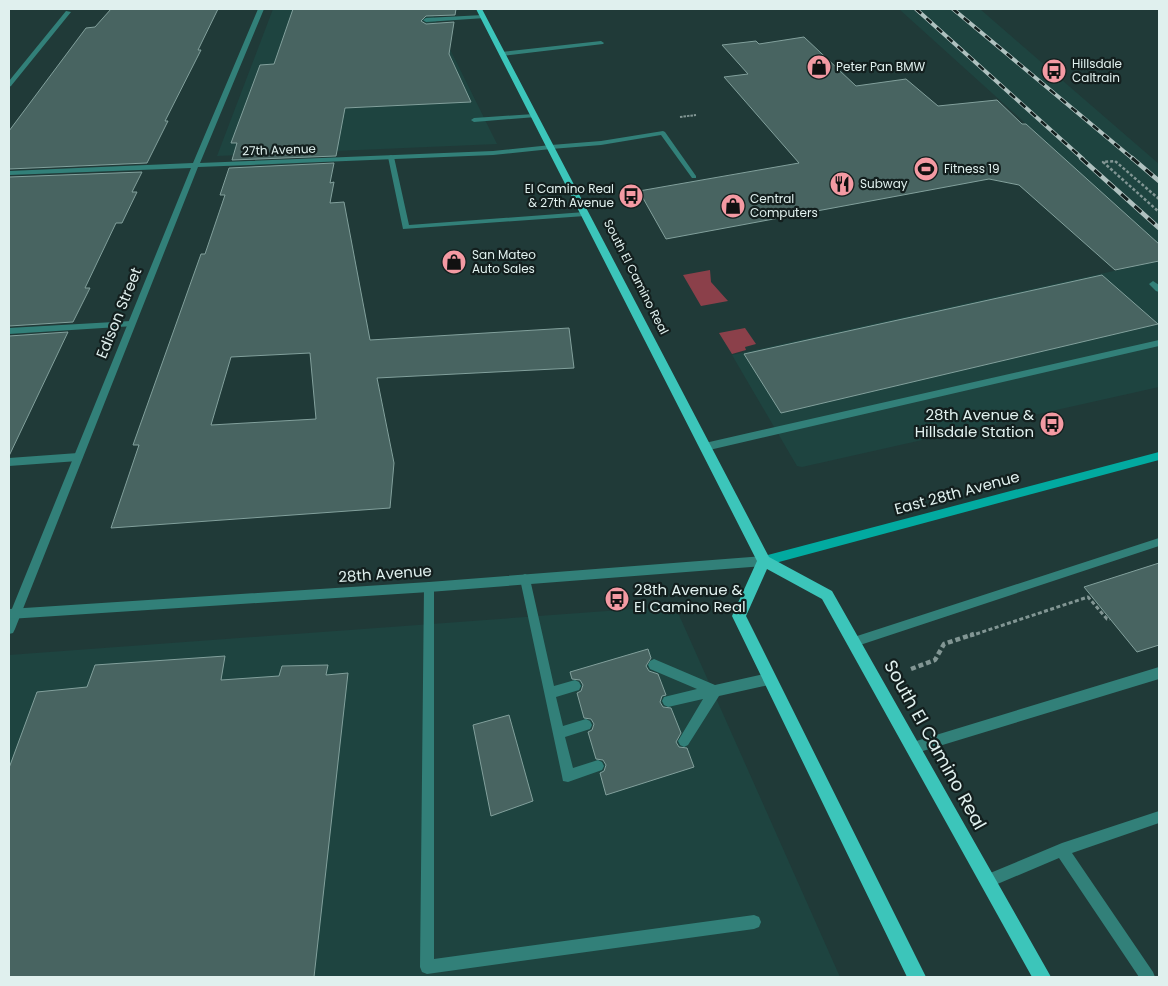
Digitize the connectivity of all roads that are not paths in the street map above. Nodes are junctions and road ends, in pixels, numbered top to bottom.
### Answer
1 (260, 9) edge
2 (479, 9) edge
3 (68, 12) dead end
4 (483, 16) junction
5 (426, 20) dead end
6 (601, 43) dead end
7 (502, 54) junction
8 (9, 85) edge
9 (534, 116) junction
10 (474, 120) dead end
11 (551, 148) junction
12 (391, 157) junction
13 (196, 164) junction
14 (9, 173) edge
15 (694, 177) dead end
16 (585, 214) junction
17 (131, 324) junction
18 (9, 331) edge
19 (1159, 343) edge
20 (705, 447) junction
21 (1159, 456) edge
22 (78, 458) junction
23 (9, 462) edge
24 (1159, 542) edge
25 (764, 561) junction
26 (525, 579) junction
27 (429, 587) junction
28 (12, 614) edge
29 (9, 629) edge
30 (854, 642) junction
31 (654, 665) dead end
32 (1159, 673) edge
33 (769, 679) junction
34 (575, 686) dead end
35 (715, 691) junction
36 (549, 693) junction
37 (668, 701) dead end
38 (586, 725) dead end
39 (558, 733) junction
40 (684, 741) dead end
41 (913, 748) junction
42 (598, 766) dead end
43 (1159, 817) edge
44 (1062, 850) junction
45 (988, 881) junction
46 (754, 922) dead end
47 (917, 977) edge
48 (1042, 977) edge
49 (1148, 977) edge

1 - 13 street, Edison Street
2 - 4 main road, South El Camino Real
3 - 8 street
4 - 5 street
4 - 7 main road, South El Camino Real
6 - 7 street
7 - 9 main road, South El Camino Real
9 - 10 street
9 - 11 main road, South El Camino Real
11 - 12 street, 27th Avenue
11 - 15 street, 27th Avenue
11 - 16 main road, South El Camino Real
12 - 13 street, 27th Avenue
12 - 16 street
13 - 14 street, 27th Avenue
13 - 17 street, Edison Street
16 - 20 main road, South El Camino Real
17 - 18 street
17 - 22 street, Edison Street
19 - 20 street
20 - 25 main road, South El Camino Real
21 - 25 main road, East 28th Avenue
22 - 23 street
22 - 28 street, Edison Street
24 - 30 street
25 - 26 street, 28th Avenue
25 - 30 main road, South El Camino Real
25 - 33 main road
26 - 27 street, 28th Avenue
26 - 36 street
27 - 28 street, 28th Avenue
27 - 46 street
28 - 29 street, Edison Street
30 - 41 main road, South El Camino Real
31 - 35 street
32 - 41 street
33 - 35 street
33 - 47 main road
34 - 36 street
35 - 37 street
35 - 40 street
36 - 39 street
38 - 39 street
39 - 42 street
41 - 45 main road, South El Camino Real
43 - 44 street
44 - 45 street
44 - 49 street
45 - 48 main road, South El Camino Real

